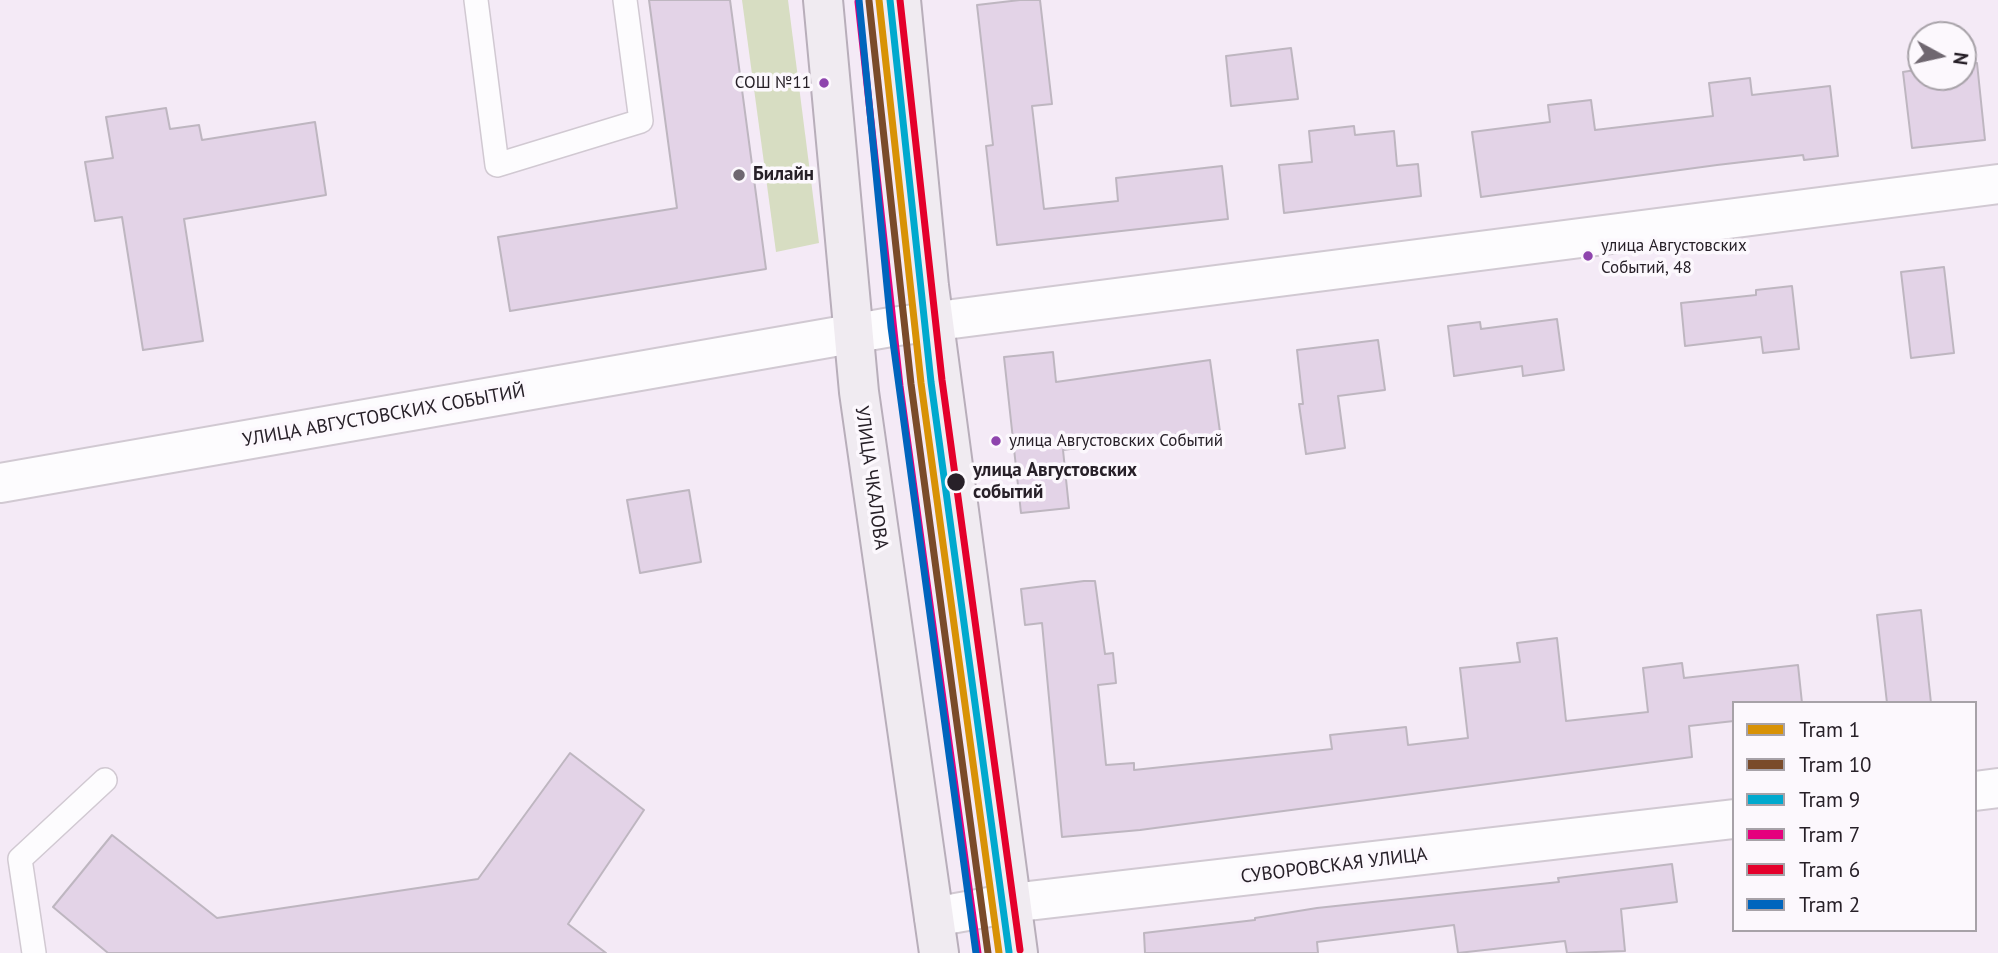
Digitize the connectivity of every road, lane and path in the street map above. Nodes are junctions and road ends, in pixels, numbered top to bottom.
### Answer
1 (476, 0) edge
2 (625, 0) edge
3 (823, 0) edge
4 (901, 0) edge
5 (1998, 184) edge
6 (934, 323) junction
7 (852, 333) junction
8 (0, 482) edge
9 (105, 780) dead end
10 (1998, 788) edge
11 (1977, 791) edge
12 (1732, 819) edge
13 (1012, 903) junction
14 (936, 935) edge
15 (34, 953) edge
16 (1018, 953) edge

1 - 2 lane
3 - 7 main road, УЛИЦА ЧКАЛОВА
4 - 6 main road
5 - 6 street
6 - 7 street, УЛИЦА АВГУСТОВСКИХ СОБЫТИЙ
6 - 13 main road
7 - 8 street, УЛИЦА АВГУСТОВСКИХ СОБЫТИЙ
7 - 14 main road, УЛИЦА ЧКАЛОВА
9 - 15 lane
10 - 11 street
12 - 13 street, СУВОРОВСКАЯ УЛИЦА
13 - 14 street, СУВОРОВСКАЯ УЛИЦА
13 - 16 main road

